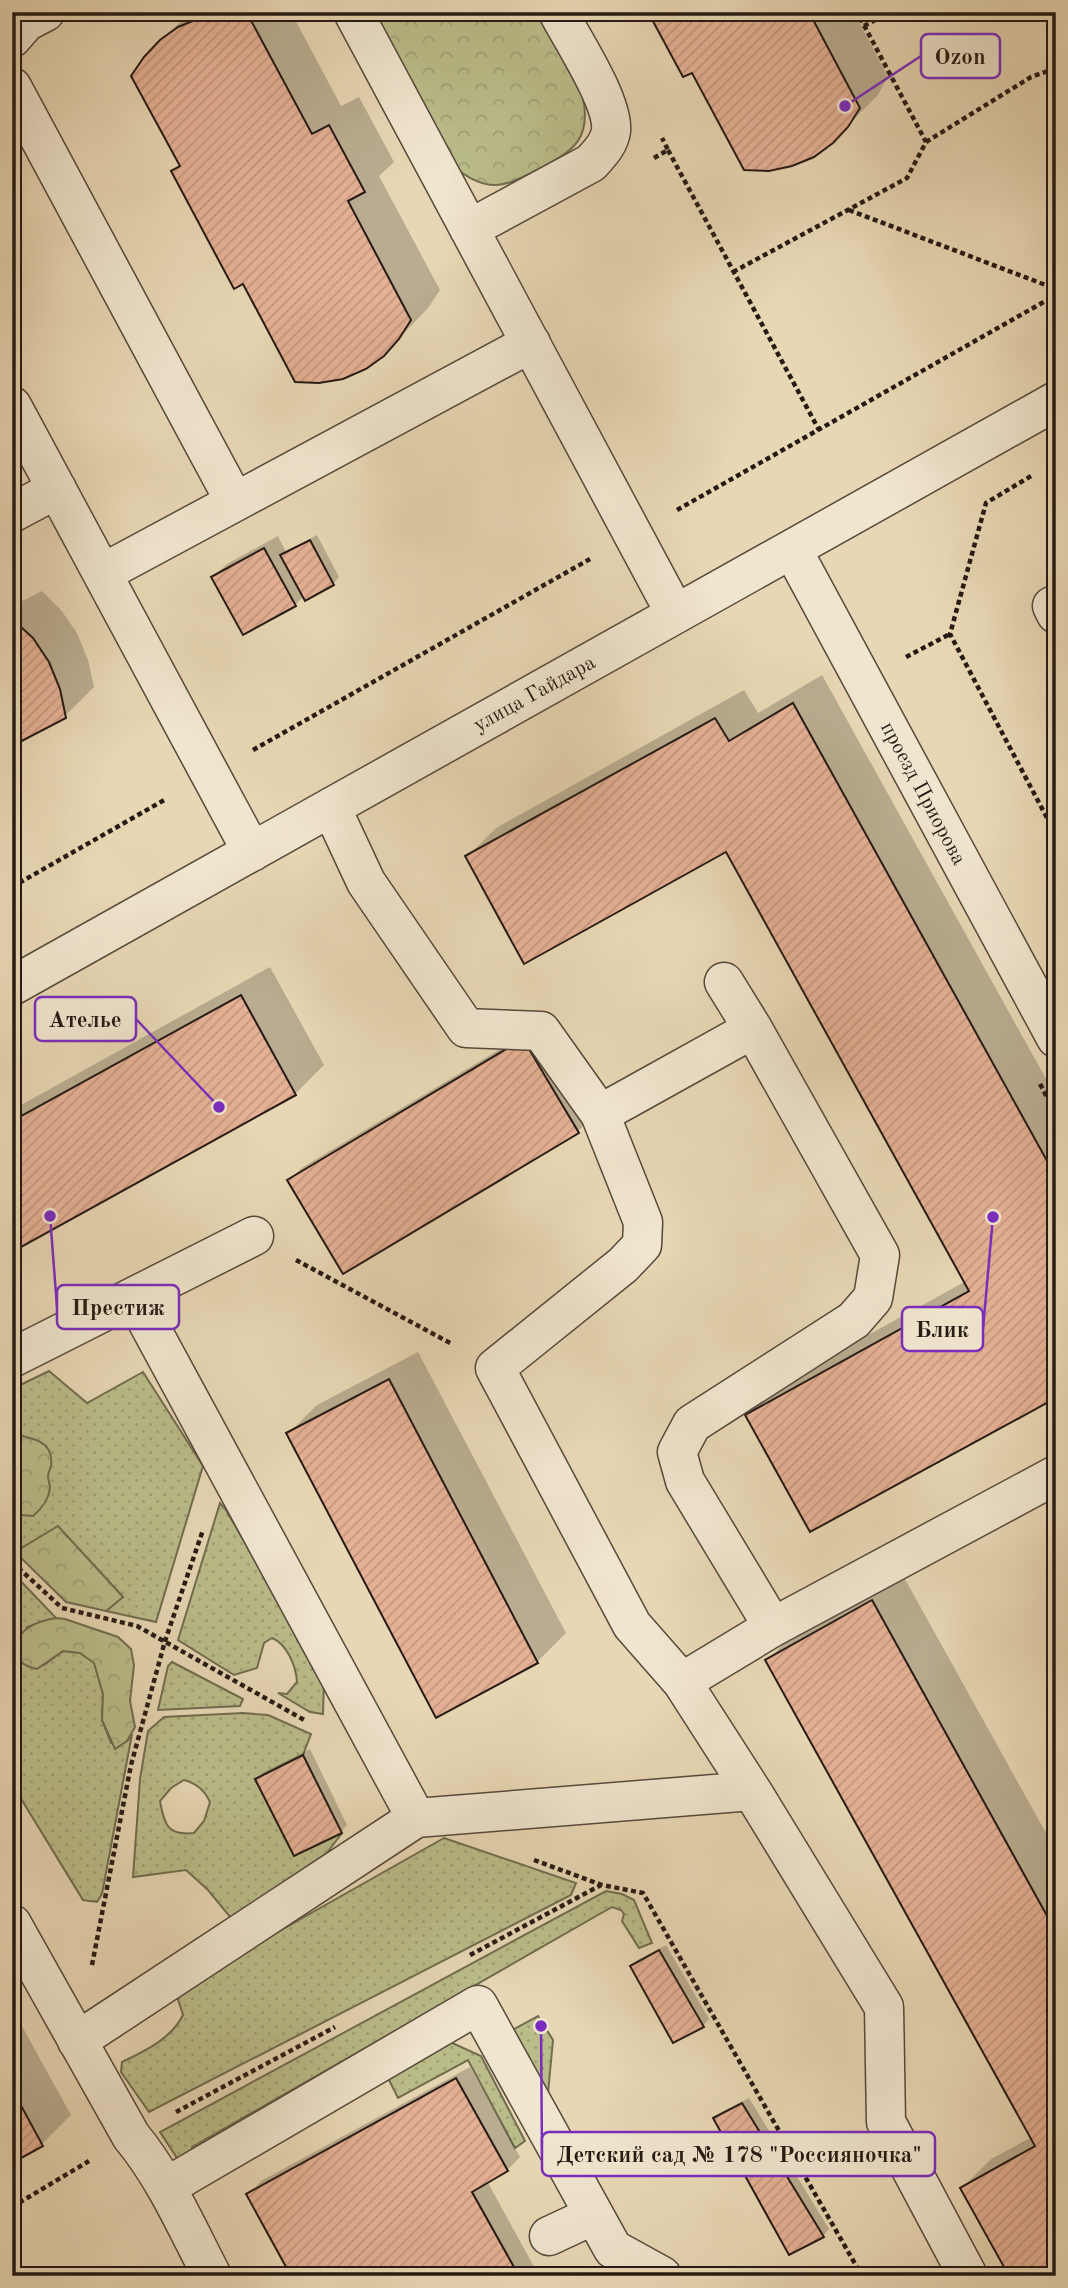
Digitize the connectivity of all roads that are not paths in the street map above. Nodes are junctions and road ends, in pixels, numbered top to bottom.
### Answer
1 (45, 12) edge
2 (353, 12) edge
3 (558, 12) edge
4 (12, 38) edge
5 (12, 87) edge
6 (469, 229) junction
7 (531, 344) junction
8 (1056, 401) edge
9 (12, 405) edge
10 (57, 489) junction
11 (234, 502) junction
12 (12, 513) edge
13 (792, 548) junction
14 (103, 573) junction
15 (676, 613) junction
16 (331, 807) junction
17 (252, 852) junction
18 (724, 982) dead end
19 (12, 986) edge
20 (754, 1029) junction
21 (1056, 1038) edge
22 (600, 1114) junction
23 (254, 1236) road end
24 (134, 1297) junction
25 (12, 1358) edge
26 (1056, 1475) edge
27 (773, 1627) junction
28 (682, 1682) junction
29 (752, 1791) junction
30 (416, 1818) junction
31 (12, 1924) edge
32 (78, 2041) junction
33 (166, 2187) junction
34 (594, 2215) junction
35 (549, 2236) dead end
36 (212, 2276) edge
37 (662, 2276) edge
38 (968, 2276) edge

1 - 4 street
2 - 6 street
3 - 6 street
5 - 11 street
6 - 7 street
7 - 11 street
7 - 15 street
8 - 13 street, улица Гайдара
9 - 10 street
10 - 12 street
10 - 14 street
11 - 14 street
13 - 15 street, улица Гайдара
13 - 21 street, проезд Приорова
14 - 17 street
15 - 16 street, улица Гайдара
16 - 17 street, улица Гайдара
16 - 22 street
17 - 19 street, улица Гайдара
18 - 20 street
20 - 22 street
20 - 27 street
22 - 28 street
23 - 24 street
24 - 25 street
24 - 30 street
26 - 27 street
27 - 28 street
28 - 29 street
29 - 30 street
29 - 38 street
30 - 32 street
31 - 32 street
32 - 33 street
33 - 34 street
33 - 36 street
34 - 35 street
34 - 37 street

